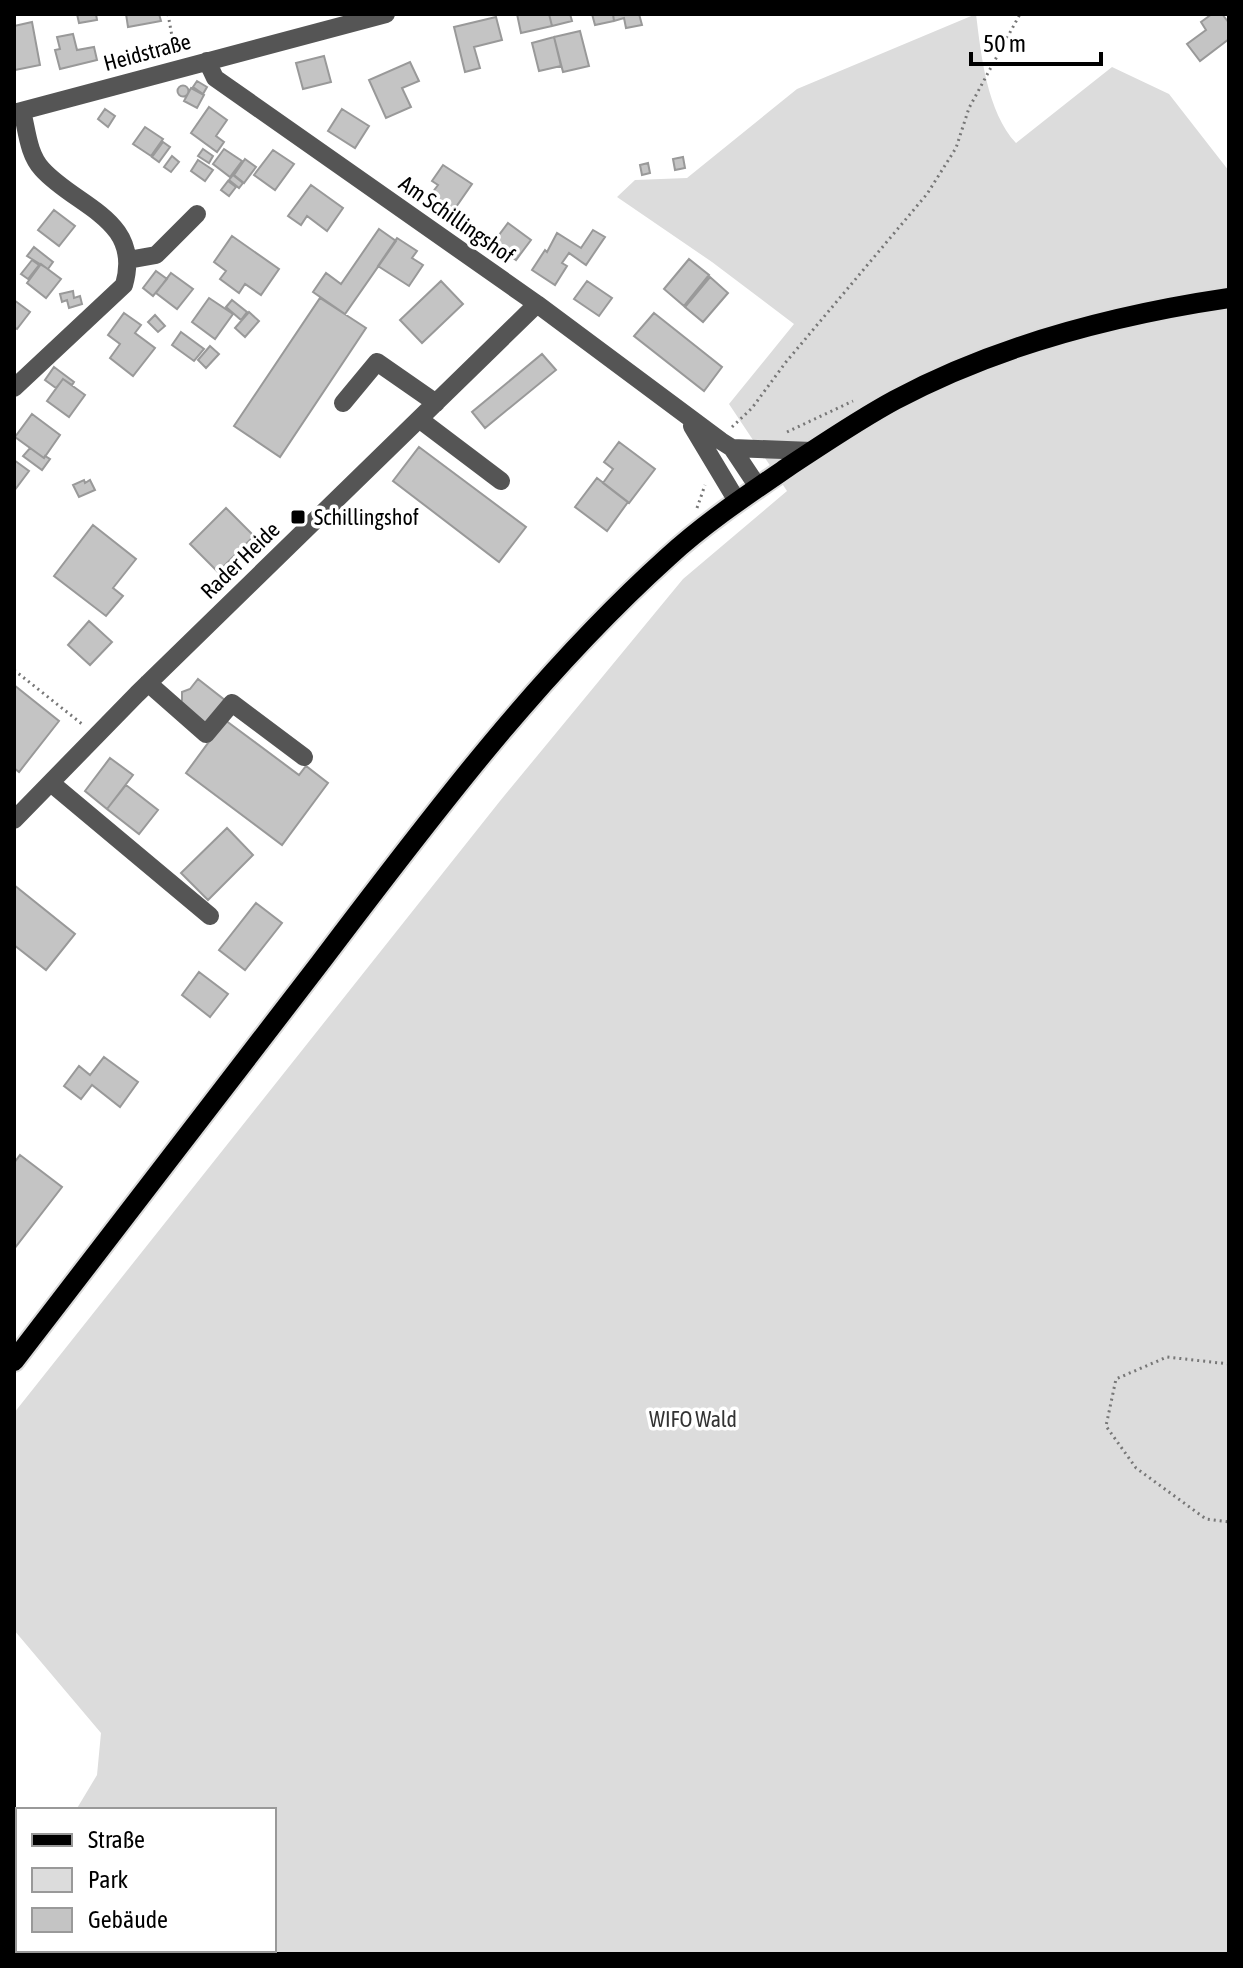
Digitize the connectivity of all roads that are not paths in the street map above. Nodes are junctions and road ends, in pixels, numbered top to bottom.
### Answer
1 (386, 14) edge
2 (207, 61) junction
3 (18, 112) edge
4 (197, 214) dead end
5 (128, 260) junction
6 (1229, 298) edge
7 (537, 304) junction
8 (14, 388) edge
9 (343, 403) dead end
10 (436, 403) junction
11 (684, 414) junction
12 (419, 419) junction
13 (732, 448) junction
14 (812, 451) junction
15 (501, 481) dead end
16 (758, 487) junction
17 (737, 501) junction
18 (148, 683) junction
19 (304, 757) dead end
20 (51, 783) junction
21 (14, 820) edge
22 (210, 916) dead end
23 (14, 1361) edge

1 - 2 street, Heidstraße
2 - 3 street, Heidstraße
2 - 7 street, Am Schillingshof
3 - 5 street
4 - 5 street
5 - 8 street
6 - 14 main road
7 - 10 street, Rader Heide
7 - 11 street, Am Schillingshof
9 - 10 street
10 - 12 street, Rader Heide
11 - 13 street, Am Schillingshof
11 - 17 street, Am Schillingshof
12 - 15 street
12 - 18 street, Rader Heide
13 - 14 street
13 - 16 street, Am Schillingshof
14 - 16 main road
16 - 17 main road
17 - 23 main road
18 - 19 street
18 - 20 street, Rader Heide
20 - 21 street, Rader Heide
20 - 22 street

